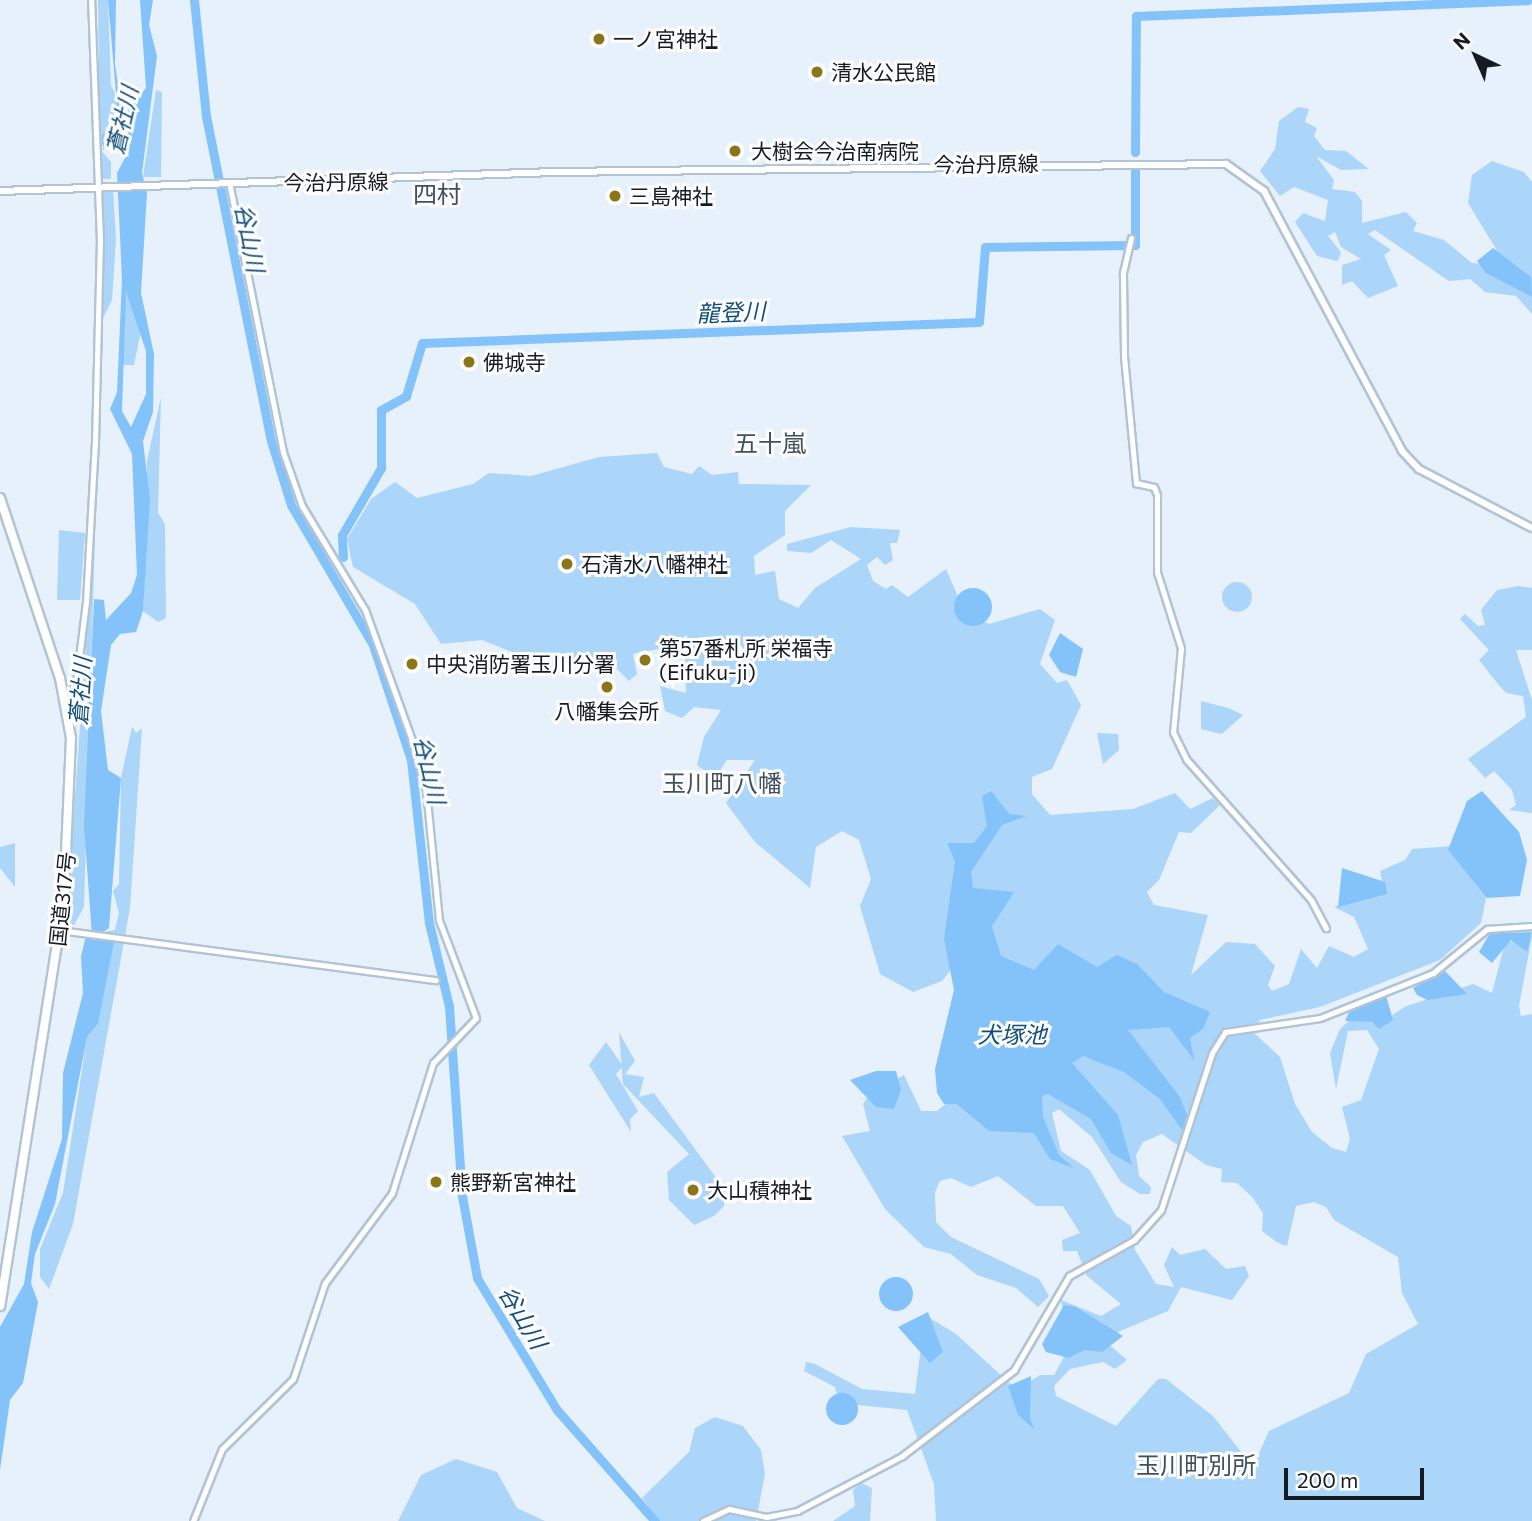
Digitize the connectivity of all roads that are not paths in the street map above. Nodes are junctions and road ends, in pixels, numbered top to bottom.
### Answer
1 (90, 0) edge
2 (228, 182) junction
3 (98, 187) junction
4 (0, 191) edge
5 (1131, 238) dead end
6 (0, 498) edge
7 (1532, 528) edge
8 (66, 705) junction
9 (1532, 926) edge
10 (1326, 928) dead end
11 (61, 930) junction
12 (436, 980) dead end
13 (0, 1306) edge
14 (193, 1521) edge
15 (703, 1521) edge

1 - 3 street
2 - 3 main road, 今治丹原線
2 - 7 main road, 今治丹原線
2 - 14 street
3 - 4 main road, 今治丹原線
3 - 8 street
5 - 10 street
6 - 8 highway, 国道317号
8 - 11 highway, 国道317号
9 - 15 street
11 - 12 street
11 - 13 highway, 国道317号

